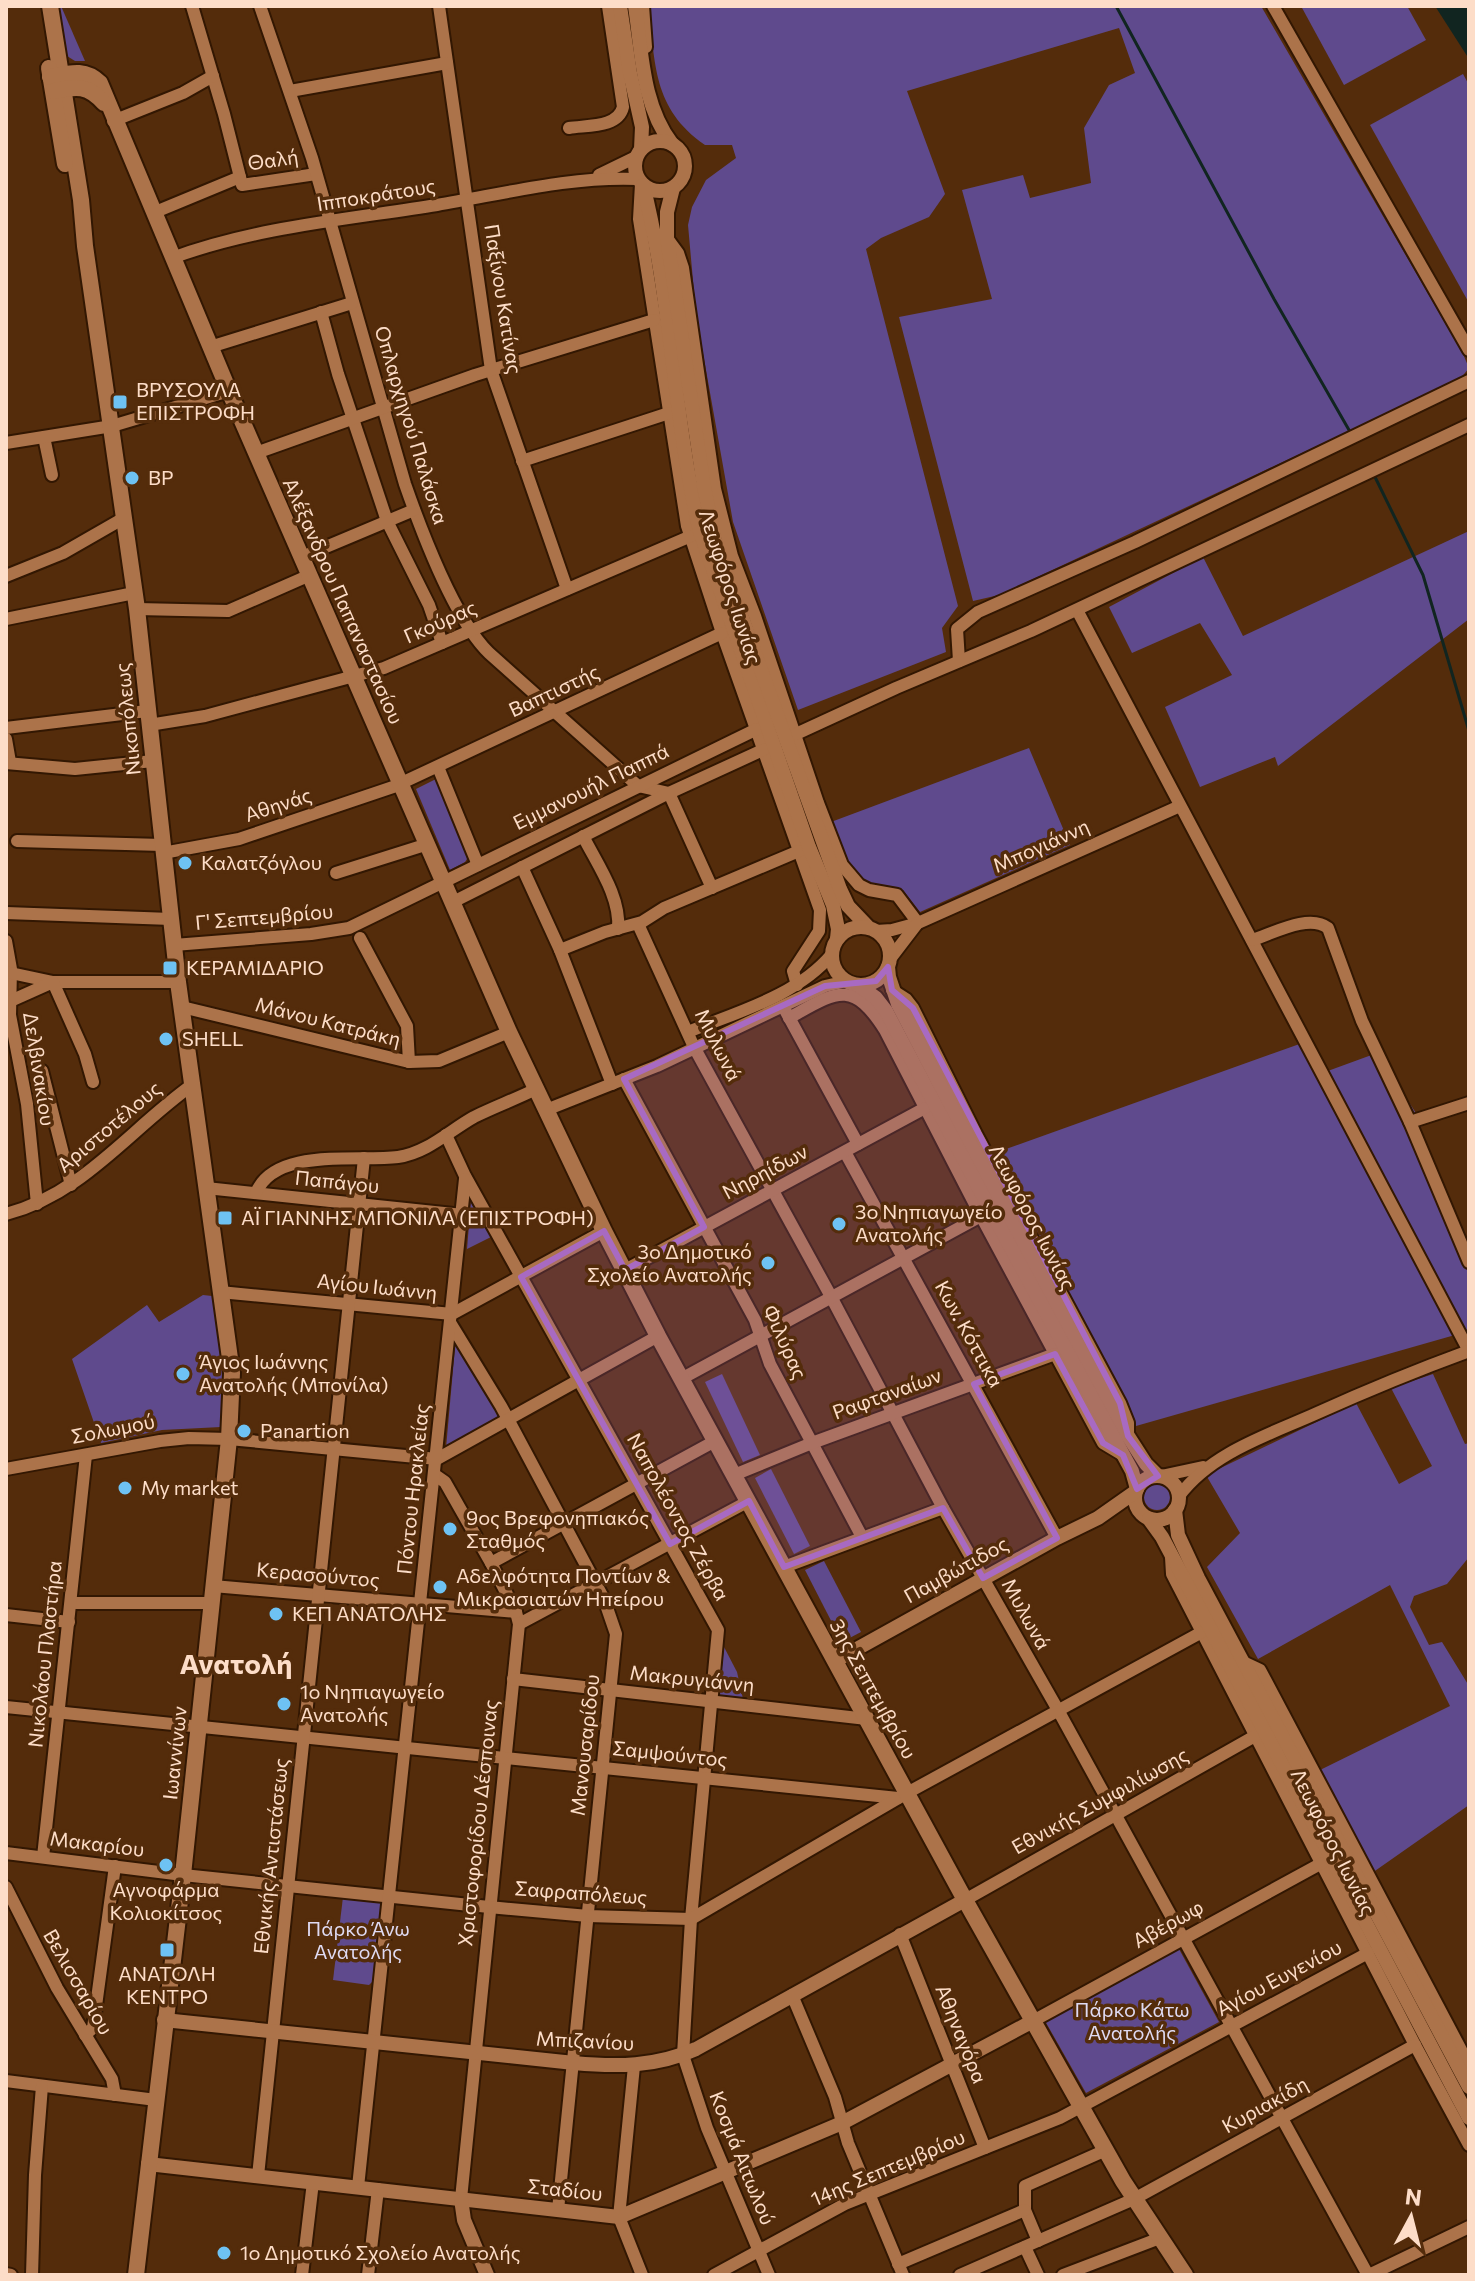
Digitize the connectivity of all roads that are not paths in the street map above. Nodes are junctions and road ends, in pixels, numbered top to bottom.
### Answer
1 (39, 6) edge
2 (50, 6) edge
3 (192, 6) edge
4 (260, 6) edge
5 (439, 6) edge
6 (608, 6) edge
7 (620, 6) edge
8 (635, 6) edge
9 (643, 6) edge
10 (1273, 6) edge
11 (447, 63) junction
12 (213, 76) junction
13 (645, 82) junction
14 (57, 83) junction
15 (290, 91) junction
16 (67, 107) junction
17 (107, 108) junction
18 (569, 128) dead end
19 (672, 144) junction
20 (639, 153) junction
21 (316, 174) junction
22 (240, 177) junction
23 (589, 179) junction
24 (641, 182) junction
25 (673, 188) junction
26 (467, 200) junction
27 (153, 213) junction
28 (330, 222) junction
29 (85, 246) junction
30 (172, 258) junction
31 (352, 303) junction
32 (321, 312) junction
33 (654, 320) junction
34 (210, 347) junction
35 (1469, 350) edge
36 (491, 370) junction
37 (1469, 381) edge
38 (229, 391) junction
39 (382, 407) junction
40 (669, 413) junction
41 (353, 419) junction
42 (1469, 425) edge
43 (112, 426) junction
44 (44, 437) junction
45 (6, 443) edge
46 (256, 453) junction
47 (522, 461) junction
48 (52, 475) dead end
49 (414, 510) junction
50 (124, 518) junction
51 (387, 521) junction
52 (691, 536) junction
53 (302, 557) junction
54 (310, 575) junction
55 (6, 576) edge
56 (567, 589) junction
57 (135, 601) junction
58 (1077, 610) junction
59 (6, 619) edge
60 (470, 631) junction
61 (722, 633) junction
62 (442, 643) junction
63 (959, 661) junction
64 (355, 677) junction
65 (558, 711) junction
66 (148, 718) junction
67 (6, 728) edge
68 (757, 729) junction
69 (6, 739) edge
70 (781, 741) junction
71 (153, 761) junction
72 (8, 762) edge
73 (438, 767) junction
74 (402, 783) junction
75 (638, 786) junction
76 (669, 793) junction
77 (1180, 806) junction
78 (583, 836) junction
79 (17, 841) dead end
80 (428, 844) junction
81 (163, 849) junction
82 (799, 851) junction
83 (478, 865) junction
84 (522, 867) junction
85 (336, 873) dead end
86 (444, 882) junction
87 (712, 888) junction
88 (453, 902) junction
89 (6, 913) edge
90 (171, 919) junction
91 (918, 923) junction
92 (638, 924) junction
93 (618, 929) junction
94 (872, 929) junction
95 (360, 938) dead end
96 (837, 939) junction
97 (1252, 940) junction
98 (6, 941) edge
99 (174, 945) junction
100 (560, 950) junction
101 (832, 954) junction
102 (889, 963) junction
103 (8, 973) edge
104 (53, 982) junction
105 (178, 982) junction
106 (852, 983) junction
107 (797, 985) junction
108 (8, 1002) edge
109 (182, 1007) junction
110 (786, 1013) junction
111 (509, 1032) junction
112 (688, 1032) junction
113 (694, 1047) junction
114 (409, 1062) junction
115 (42, 1071) dead end
116 (618, 1081) junction
117 (93, 1082) dead end
118 (192, 1085) junction
119 (536, 1089) junction
120 (1469, 1103) edge
121 (925, 1108) junction
122 (546, 1110) junction
123 (1410, 1122) junction
124 (446, 1135) junction
125 (858, 1144) junction
126 (845, 1152) junction
127 (364, 1158) junction
128 (465, 1176) junction
129 (71, 1185) junction
130 (206, 1188) junction
131 (774, 1190) junction
132 (256, 1193) junction
133 (37, 1204) junction
134 (359, 1204) junction
135 (6, 1214) edge
136 (463, 1215) junction
137 (981, 1216) junction
138 (704, 1227) junction
139 (604, 1231) junction
140 (904, 1258) junction
141 (1469, 1262) edge
142 (625, 1270) junction
143 (521, 1277) junction
144 (220, 1292) junction
145 (831, 1298) junction
146 (349, 1305) junction
147 (452, 1319) junction
148 (658, 1336) junction
149 (760, 1337) junction
150 (1469, 1351) edge
151 (1055, 1354) junction
152 (681, 1379) junction
153 (579, 1380) junction
154 (974, 1384) junction
155 (893, 1415) junction
156 (508, 1419) junction
157 (229, 1439) junction
158 (715, 1441) junction
159 (812, 1443) junction
160 (334, 1449) junction
161 (86, 1455) junction
162 (1123, 1455) junction
163 (437, 1459) junction
164 (1214, 1464) junction
165 (6, 1469) edge
166 (435, 1475) junction
167 (734, 1475) junction
168 (1160, 1476) junction
169 (637, 1484) junction
170 (1136, 1491) junction
171 (749, 1501) junction
172 (1177, 1503) junction
173 (943, 1508) junction
174 (1145, 1516) junction
175 (1098, 1518) junction
176 (563, 1524) junction
177 (862, 1537) junction
178 (1057, 1538) junction
179 (670, 1544) junction
180 (1171, 1554) junction
181 (491, 1563) junction
182 (784, 1567) junction
183 (983, 1578) junction
184 (596, 1584) junction
185 (212, 1594) junction
186 (318, 1595) junction
187 (71, 1603) junction
188 (421, 1604) junction
189 (6, 1615) edge
190 (518, 1618) junction
191 (69, 1622) junction
192 (1202, 1632) junction
193 (835, 1661) junction
194 (1243, 1662) junction
195 (513, 1679) junction
196 (611, 1690) junction
197 (711, 1702) junction
198 (6, 1707) edge
199 (1058, 1710) junction
200 (59, 1713) junction
201 (867, 1719) junction
202 (198, 1728) junction
203 (1255, 1736) junction
204 (303, 1739) junction
205 (405, 1748) junction
206 (504, 1757) junction
207 (603, 1767) junction
208 (703, 1778) junction
209 (902, 1795) junction
210 (1115, 1815) junction
211 (6, 1853) edge
212 (43, 1857) junction
213 (1322, 1863) junction
214 (115, 1866) junction
215 (183, 1875) junction
216 (288, 1886) junction
217 (6, 1887) edge
218 (389, 1896) junction
219 (965, 1900) junction
220 (10, 1904) edge
221 (489, 1907) junction
222 (588, 1916) junction
223 (691, 1919) junction
224 (900, 1934) junction
225 (1183, 1939) junction
226 (1368, 1953) junction
227 (792, 1995) junction
228 (164, 2020) junction
229 (1033, 2021) junction
230 (1231, 2026) junction
231 (273, 2032) junction
232 (85, 2035) junction
233 (373, 2044) junction
234 (1415, 2045) junction
235 (475, 2054) junction
236 (683, 2055) junction
237 (574, 2063) junction
238 (952, 2065) junction
239 (1469, 2065) edge
240 (634, 2066) junction
241 (6, 2081) edge
242 (42, 2086) junction
243 (1469, 2087) edge
244 (115, 2095) junction
245 (156, 2100) junction
246 (1081, 2106) junction
247 (1469, 2118) edge
248 (1282, 2119) junction
249 (842, 2123) junction
250 (1469, 2145) edge
251 (985, 2148) junction
252 (1106, 2150) junction
253 (148, 2164) junction
254 (725, 2173) junction
255 (258, 2176) junction
256 (313, 2182) junction
257 (358, 2187) junction
258 (378, 2189) junction
259 (869, 2194) junction
260 (461, 2199) junction
261 (1134, 2199) junction
262 (558, 2210) junction
263 (1025, 2210) junction
264 (619, 2217) junction
265 (1469, 2227) edge
266 (1160, 2238) junction
267 (1038, 2241) junction
268 (1025, 2247) junction
269 (758, 2251) junction
270 (900, 2270) edge
271 (32, 2275) edge
272 (136, 2275) edge
273 (302, 2275) edge
274 (368, 2275) edge
275 (487, 2275) edge
276 (642, 2275) edge
277 (714, 2275) edge
278 (769, 2275) edge
279 (960, 2275) edge
280 (1038, 2275) edge
281 (1063, 2275) edge
282 (1185, 2275) edge
283 (1368, 2275) edge

1 - 14 main road, Νικοπόλεως
2 - 14 main road, Νικοπόλεως
3 - 12 street
4 - 15 street, Οπλαρχηγού Παλάσκα
5 - 11 street, Παξίνου Κατίνας
6 - 18 street
7 - 20 street
8 - 13 street
9 - 13 street
10 - 35 street
11 - 15 street
11 - 26 street, Παξίνου Κατίνας
12 - 17 street
12 - 22 street
13 - 19 street
14 - 16 main road, Νικοπόλεως
14 - 17 main road
14 - 29 main road, Νικοπόλεως
15 - 21 street, Οπλαρχηγού Παλάσκα
16 - 17 main road
16 - 29 main road, Νικοπόλεως
17 - 27 main road, Αλέξανδρου Παπαναστασίου
19 - 20 street
19 - 25 street
20 - 23 street, Ιπποκράτους
20 - 24 street
21 - 22 street, Θαλή
21 - 28 street, Οπλαρχηγού Παλάσκα
22 - 27 street, Θαλή
23 - 24 street, Ιπποκράτους
23 - 26 street, Ιπποκράτους
24 - 25 street
24 - 33 street, Λεωφόρος Ιωνίας
24 - 70 street
25 - 70 street
26 - 28 street, Ιπποκράτους
26 - 36 street, Παξίνου Κατίνας
27 - 30 main road, Αλέξανδρου Παπαναστασίου
28 - 30 street, Ιπποκράτους
28 - 31 street, Οπλαρχηγού Παλάσκα
29 - 43 main road, Νικοπόλεως
30 - 34 main road, Αλέξανδρου Παπαναστασίου
31 - 32 street
31 - 39 street, Οπλαρχηγού Παλάσκα
32 - 34 street
32 - 41 street
33 - 36 street
33 - 40 street, Λεωφόρος Ιωνίας
34 - 38 main road, Αλέξανδρου Παπαναστασίου
36 - 39 street
36 - 47 street, Παξίνου Κατίνας
37 - 63 street
38 - 43 street
38 - 46 main road, Αλέξανδρου Παπαναστασίου
39 - 41 street
39 - 49 street, Οπλαρχηγού Παλάσκα
40 - 47 street
40 - 52 street, Λεωφόρος Ιωνίας
41 - 46 street
41 - 51 street
42 - 58 street, Εμμανουήλ Παππά
43 - 44 street
43 - 50 main road, Νικοπόλεως
44 - 45 street
44 - 48 street
46 - 53 main road, Αλέξανδρου Παπαναστασίου
47 - 56 street, Παξίνου Κατίνας
49 - 51 street
49 - 60 street, Οπλαρχηγού Παλάσκα
50 - 55 street
50 - 57 main road, Νικοπόλεως
51 - 53 street
51 - 62 street
52 - 56 street, Γκούρας
52 - 61 street, Λεωφόρος Ιωνίας
53 - 54 main road, Αλέξανδρου Παπαναστασίου
54 - 57 street
54 - 64 main road, Αλέξανδρου Παπαναστασίου
56 - 60 street, Γκούρας
57 - 59 street
57 - 66 main road, Νικοπόλεως
58 - 63 street, Εμμανουήλ Παππά
58 - 77 street
60 - 62 street, Γκούρας
60 - 65 street, Οπλαρχηγού Παλάσκα
61 - 65 street, Βαπτιστής
61 - 68 street, Λεωφόρος Ιωνίας
62 - 64 street, Γκούρας
63 - 70 street, Εμμανουήλ Παππά
64 - 66 street, Γκούρας
64 - 74 main road, Αλέξανδρου Παπαναστασίου
65 - 73 street, Βαπτιστής
65 - 75 street, Οπλαρχηγού Παλάσκα
66 - 67 street, Γκούρας
66 - 71 main road, Νικοπόλεως
68 - 70 street, Λεωφόρος Ιωνίας
68 - 75 street, Εμμανουήλ Παππά
69 - 72 street
70 - 76 street, Εμμανουήλ Παππά
70 - 82 street, Λεωφόρος Ιωνίας
70 - 91 street
70 - 94 street, Λεωφόρος Ιωνίας
70 - 96 street, Λεωφόρος Ιωνίας
71 - 72 street
71 - 81 main road, Νικοπόλεως
73 - 74 street, Βαπτιστής
73 - 83 street
74 - 80 main road, Αλέξανδρου Παπαναστασίου
74 - 81 street, Αθηνάς
75 - 76 street
75 - 83 street, Εμμανουήλ Παππά
76 - 78 street, Εμμανουήλ Παππά
76 - 87 street
77 - 91 street, Μπογιάννη
77 - 97 street
78 - 84 street, Εμμανουήλ Παππά
78 - 93 street
79 - 81 street, Αθηνάς
80 - 85 street
80 - 86 main road, Αλέξανδρου Παπαναστασίου
81 - 90 main road, Νικοπόλεως
82 - 87 street
82 - 107 street, Λεωφόρος Ιωνίας
83 - 86 street, Εμμανουήλ Παππά
84 - 88 street, Εμμανουήλ Παππά
84 - 100 street, Φιλύρας
86 - 88 main road, Αλέξανδρου Παπαναστασίου
86 - 99 street, Γ' Σεπτεμβρίου
87 - 92 street
88 - 111 main road, Αλέξανδρου Παπαναστασίου
89 - 90 street
90 - 99 main road, Νικοπόλεως
91 - 94 street, Μπογιάννη
91 - 102 street, Μπογιάννη
92 - 93 street
92 - 112 street, Μυλωνά
93 - 100 street
94 - 96 street
94 - 102 street, Λεωφόρος Ιωνίας
95 - 114 street
96 - 101 street, Λεωφόρος Ιωνίας
97 - 123 street
97 - 150 street
98 - 103 street, Δελβινακίου
99 - 105 main road, Νικοπόλεως
100 - 116 street, Φιλύρας
101 - 106 street, Λεωφόρος Ιωνίας
101 - 107 street
102 - 106 street
102 - 168 street, Λεωφόρος Ιωνίας
103 - 104 street
103 - 108 street, Δελβινακίου
104 - 105 street
104 - 108 street
104 - 117 street
105 - 109 main road, Νικοπόλεως
106 - 110 street
106 - 162 street, Λεωφόρος Ιωνίας
107 - 112 street
108 - 133 street, Δελβινακίου
109 - 114 street, Μάνου Κατράκη
109 - 118 main road, Νικοπόλεως
110 - 113 street
110 - 121 street
110 - 125 street
111 - 114 street, Μάνου Κατράκη
111 - 119 main road, Αλέξανδρου Παπαναστασίου
112 - 113 street, Μυλωνά
113 - 116 street
113 - 131 street, Μυλωνά
115 - 129 street
116 - 122 street
116 - 138 street, Φιλύρας
118 - 129 street, Αριστοτέλους
118 - 130 main road, Νικοπόλεως
119 - 122 main road, Αλέξανδρου Παπαναστασίου
119 - 124 street
120 - 123 street
121 - 125 street, Νηρηίδων
121 - 137 street
122 - 139 main road, 3ης Σεπτεμβρίου
123 - 141 street
124 - 127 street
124 - 128 street, Ναπολέοντος Ζέρβα
125 - 126 street, Νηρηίδων
126 - 131 street, Νηρηίδων
126 - 140 street, Κων. Κόττικα
127 - 132 street
127 - 134 street, Εθνικής Αντιστάσεως
128 - 136 street, Πόντου Ηρακλείας
128 - 143 street, Ναπολέοντος Ζέρβα
129 - 133 street, Αριστοτέλους
130 - 132 street, Παπάγου
130 - 144 main road, Ιωαννίνων
131 - 138 street, Νηρηίδων
131 - 145 street, Μυλωνά
132 - 134 street, Παπάγου
133 - 135 street, Αριστοτέλους
134 - 136 street, Παπάγου
134 - 146 street, Εθνικής Αντιστάσεως
136 - 147 street, Πόντου Ηρακλείας
137 - 140 street
137 - 151 street
138 - 142 street, Νηρηίδων
138 - 149 street, Φιλύρας
139 - 142 main road, 3ης Σεπτεμβρίου
139 - 143 street, Αγίου Ιωάννη
140 - 145 street
140 - 154 street, Κων. Κόττικα
142 - 148 main road, 3ης Σεπτεμβρίου
143 - 147 street, Αγίου Ιωάννη
143 - 153 street, Ναπολέοντος Ζέρβα
144 - 146 street, Αγίου Ιωάννη
144 - 157 main road, Ιωαννίνων
145 - 149 street
145 - 155 street, Μυλωνά
146 - 147 street, Αγίου Ιωάννη
146 - 160 street, Εθνικής Αντιστάσεως
147 - 156 street, Μανουσαρίδου
147 - 163 street, Πόντου Ηρακλείας
148 - 152 main road, 3ης Σεπτεμβρίου
148 - 153 street
149 - 152 street
149 - 159 street, Φιλύρας
150 - 164 street
151 - 154 street, Ραφταναίων
151 - 162 street
152 - 158 main road, 3ης Σεπτεμβρίου
153 - 156 street
153 - 169 street, Ναπολέοντος Ζέρβα
154 - 155 street, Ραφταναίων
154 - 178 street, Κων. Κόττικα
155 - 159 street, Ραφταναίων
155 - 173 street, Μυλωνά
156 - 163 street
156 - 176 street, Μανουσαρίδου
157 - 160 street, Σολωμού
157 - 161 street, Σολωμού
157 - 185 main road, Ιωαννίνων
158 - 167 main road, 3ης Σεπτεμβρίου
158 - 169 street
159 - 167 street, Ραφταναίων
159 - 177 street, Φιλύρας
160 - 163 street, Σολωμού
160 - 186 street, Εθνικής Αντιστάσεως
161 - 165 street, Σολωμού
161 - 187 street, Νικολάου Πλαστήρα
162 - 170 street, Λεωφόρος Ιωνίας
163 - 166 street, Πόντου Ηρακλείας
164 - 168 street
164 - 172 street
166 - 181 street
166 - 188 street, Πόντου Ηρακλείας
167 - 171 main road, 3ης Σεπτεμβρίου
168 - 170 street
168 - 172 street
169 - 176 street
169 - 179 street, Ναπολέοντος Ζέρβα
170 - 174 street
170 - 175 street, Παμβώτιδος
171 - 179 street
171 - 182 main road, 3ης Σεπτεμβρίου
172 - 174 street
172 - 194 street, Λεωφόρος Ιωνίας
173 - 177 street
173 - 183 street, Μυλωνά
174 - 175 street, Παμβώτιδος
174 - 180 street, Λεωφόρος Ιωνίας
175 - 178 street, Παμβώτιδος
176 - 181 street
176 - 184 street, Μανουσαρίδου
177 - 182 street
178 - 183 street, Παμβώτιδος
179 - 184 street
179 - 197 street, Ναπολέοντος Ζέρβα
180 - 192 street, Λεωφόρος Ιωνίας
180 - 247 street, Λεωφόρος Ιωνίας
181 - 190 street
182 - 193 main road, 3ης Σεπτεμβρίου
183 - 193 street, Παμβώτιδος
183 - 199 street, Μυλωνά
184 - 190 street
184 - 196 street, Μανουσαρίδου
185 - 186 street, Κερασούντος
185 - 187 street, Κερασούντος
185 - 202 main road, Ιωαννίνων
186 - 188 street, Κερασούντος
186 - 204 street, Εθνικής Αντιστάσεως
187 - 191 street, Νικολάου Πλαστήρα
188 - 190 street, Κερασούντος
188 - 205 street, Πόντου Ηρακλείας
189 - 191 street
190 - 195 street, Χριστοφορίδου Δέσποινας
191 - 200 street, Νικολάου Πλαστήρα
192 - 199 street
192 - 203 street, Λεωφόρος Ιωνίας
193 - 201 main road, 3ης Σεπτεμβρίου
194 - 239 street, Λεωφόρος Ιωνίας
194 - 243 street, Λεωφόρος Ιωνίας
195 - 196 street, Μακρυγιάννη
195 - 206 street, Χριστοφορίδου Δέσποινας
196 - 197 street, Μακρυγιάννη
196 - 207 street, Μανουσαρίδου
197 - 201 street, Μακρυγιάννη
197 - 208 street, Ναπολέοντος Ζέρβα
198 - 200 street, Σαμψούντος
199 - 209 street
199 - 210 street, Μυλωνά
200 - 202 street, Σαμψούντος
200 - 212 street, Νικολάου Πλαστήρα
201 - 209 main road, 3ης Σεπτεμβρίου
202 - 204 street, Σαμψούντος
202 - 215 main road, Ιωαννίνων
203 - 210 street, Εθνικής Συμφιλίωσης
203 - 213 street, Λεωφόρος Ιωνίας
204 - 205 street, Σαμψούντος
204 - 216 street, Εθνικής Αντιστάσεως
205 - 206 street, Σαμψούντος
205 - 218 street, Πόντου Ηρακλείας
206 - 207 street, Σαμψούντος
206 - 221 street, Χριστοφορίδου Δέσποινας
207 - 208 street, Σαμψούντος
207 - 222 street, Μανουσαρίδου
208 - 209 street, Σαμψούντος
208 - 223 street, Ναπολέοντος Ζέρβα
209 - 219 main road, 3ης Σεπτεμβρίου
209 - 223 street
210 - 219 street, Εθνικής Συμφιλίωσης
210 - 225 street, Μυλωνά
211 - 212 street, Μακαρίου
212 - 214 street, Μακαρίου
213 - 225 street, Αβέρωφ
213 - 226 street, Λεωφόρος Ιωνίας
214 - 215 street, Μακαρίου
214 - 232 street
215 - 216 street, Σαφραπόλεως
215 - 228 main road, Ιωαννίνων
216 - 218 street, Σαφραπόλεως
216 - 231 street, Εθνικής Αντιστάσεως
217 - 220 street, Βελισσαρίου
218 - 221 street, Σαφραπόλεως
218 - 233 street, Πόντου Ηρακλείας
219 - 224 street, Μπιζανίου
219 - 229 main road, 3ης Σεπτεμβρίου
220 - 232 street, Βελισσαρίου
221 - 222 street, Σαφραπόλεως
221 - 235 street, Χριστοφορίδου Δέσποινας
222 - 223 street, Σαφραπόλεως
222 - 237 street, Μανουσαρίδου
223 - 236 street, Ναπολέοντος Ζέρβα
224 - 227 street, Μπιζανίου
224 - 238 street, Αθηναγόρα
225 - 229 street, Αβέρωφ
225 - 230 street, Μυλωνά
226 - 230 street, Αγίου Ευγενίου
226 - 234 street, Λεωφόρος Ιωνίας
227 - 236 street, Μπιζανίου
227 - 249 street
228 - 231 street, Μπιζανίου
228 - 245 main road, Ιωαννίνων
229 - 238 street, Σταδίου
229 - 246 main road, 3ης Σεπτεμβρίου
230 - 246 street, Αγίου Ευγενίου
230 - 248 street, Μυλωνά
231 - 233 street, Μπιζανίου
231 - 255 street, Εθνικής Αντιστάσεως
232 - 244 street, Βελισσαρίου
233 - 235 street, Μπιζανίου
233 - 257 street, Πόντου Ηρακλείας
234 - 248 street, Κυριακίδη
234 - 250 street, Λεωφόρος Ιωνίας
235 - 237 street, Μπιζανίου
235 - 260 street, Χριστοφορίδου Δέσποινας
236 - 240 street, Μπιζανίου
236 - 254 street, Κοσμά Αιτωλού
237 - 240 street, Μπιζανίου
237 - 262 street, Μανουσαρίδου
238 - 249 street, Σταδίου
238 - 251 street, Αθηναγόρα
240 - 264 street
241 - 242 street
242 - 244 street
242 - 271 street
244 - 245 street
245 - 253 main road, Ιωαννίνων
246 - 251 street, 14ης Σεπτεμβρίου
246 - 252 main road, 3ης Σεπτεμβρίου
248 - 261 street, Κυριακίδη
248 - 283 street, Μυλωνά
249 - 254 street, Σταδίου
249 - 259 street
251 - 259 street, 14ης Σεπτεμβρίου
252 - 261 main road, 3ης Σεπτεμβρίου
252 - 263 street
253 - 255 street, Σταδίου
253 - 272 main road, Ιωαννίνων
254 - 264 street, Σταδίου
254 - 269 street, Κοσμά Αιτωλού
255 - 256 street, Σταδίου
256 - 257 street, Σταδίου
256 - 273 street
257 - 258 street, Σταδίου
258 - 260 street, Σταδίου
258 - 274 street
259 - 269 street, 14ης Σεπτεμβρίου
259 - 270 street
260 - 262 street, Σταδίου
260 - 275 street
261 - 266 main road, 3ης Σεπτεμβρίου
261 - 267 street, Κυριακίδη
262 - 264 street, Σταδίου
263 - 267 street
263 - 270 street
264 - 276 street
265 - 283 street
266 - 281 street
266 - 282 main road, 3ης Σεπτεμβρίου
267 - 268 street, Κυριακίδη
268 - 279 street, Κυριακίδη
268 - 280 street
269 - 277 street, 14ης Σεπτεμβρίου
269 - 278 street, Κοσμά Αιτωλού

